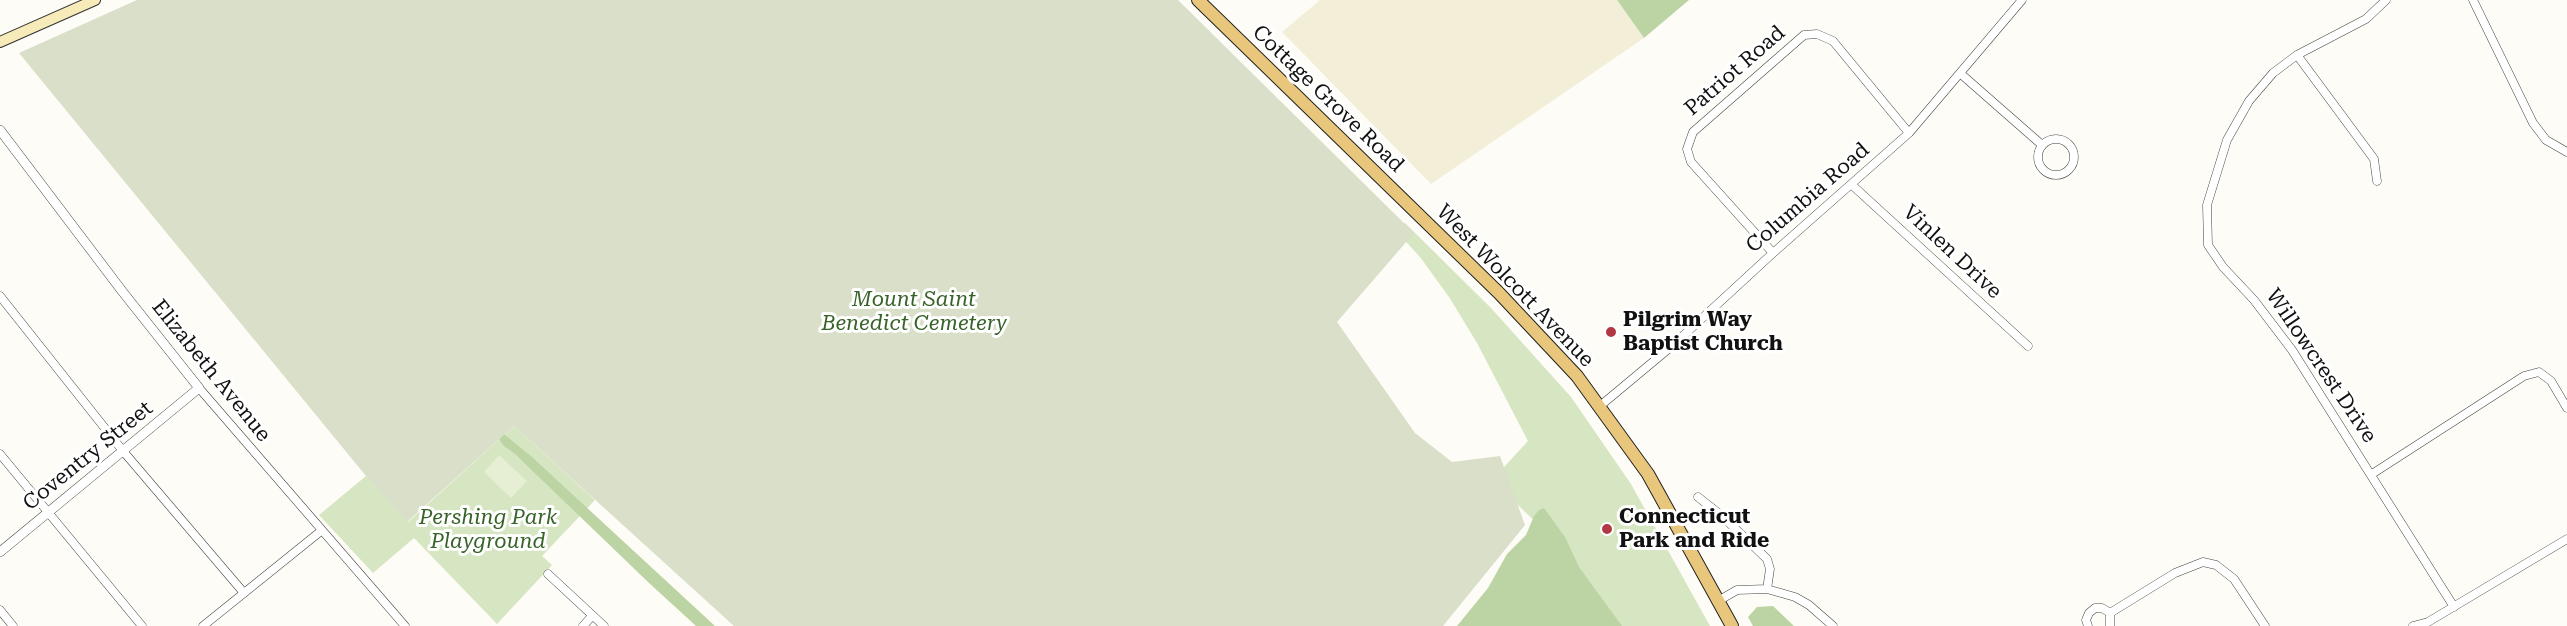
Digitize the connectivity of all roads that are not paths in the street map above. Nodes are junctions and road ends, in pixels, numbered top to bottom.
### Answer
1 (95, 0) edge
2 (1198, 0) edge
3 (2022, 0) edge
4 (2386, 0) edge
5 (2472, 0) edge
6 (0, 42) edge
7 (2297, 55) junction
8 (1961, 74) junction
9 (0, 130) edge
10 (1909, 133) junction
11 (2042, 145) junction
12 (2567, 152) edge
13 (2377, 181) dead end
14 (1852, 185) junction
15 (1405, 201) joint
16 (1773, 253) junction
17 (0, 296) edge
18 (2028, 346) dead end
19 (199, 388) junction
20 (1600, 406) junction
21 (2567, 408) edge
22 (123, 451) junction
23 (0, 454) edge
24 (2372, 474) junction
25 (1698, 497) dead end
26 (48, 512) junction
27 (321, 531) junction
28 (2567, 539) edge
29 (0, 552) edge
30 (548, 574) dead end
31 (1767, 589) junction
32 (244, 593) junction
33 (1718, 601) junction
34 (2454, 607) junction
35 (0, 610) edge
36 (2110, 613) junction
37 (592, 615) junction
38 (13, 626) edge
39 (142, 626) edge
40 (203, 626) edge
41 (405, 626) edge
42 (583, 626) edge
43 (604, 626) edge
44 (1732, 626) edge
45 (1833, 626) edge
46 (2088, 626) edge
47 (2110, 626) edge
48 (2265, 626) edge
49 (2412, 626) edge

1 - 6 main road
2 - 15 main road, Cottage Grove Road
3 - 8 street, Columbia Road
4 - 7 street, Willowcrest Drive
5 - 12 street
7 - 13 street
7 - 24 street, Willowcrest Drive
8 - 10 street, Columbia Road
8 - 11 street
9 - 19 street, Elizabeth Avenue
10 - 14 street, Columbia Road
10 - 16 street, Patriot Road
11 - 11 street
14 - 16 street, Columbia Road
14 - 18 street, Vinlen Drive
15 - 20 main road, West Wolcott Avenue
16 - 20 street, Columbia Road
17 - 22 street
19 - 22 street, Coventry Street
19 - 27 street, Elizabeth Avenue
20 - 33 main road, West Wolcott Avenue
21 - 24 street
22 - 26 street, Coventry Street
22 - 32 street
23 - 26 street
24 - 34 street, Willowcrest Drive
25 - 31 street
26 - 29 street, Coventry Street
26 - 39 street
27 - 32 street
27 - 41 street, Elizabeth Avenue
28 - 34 street
30 - 37 street
31 - 33 street
31 - 45 street
32 - 40 street
33 - 44 main road, West Wolcott Avenue
34 - 49 street
35 - 38 street
36 - 46 street
36 - 47 street
36 - 48 street
37 - 42 street
37 - 43 street

